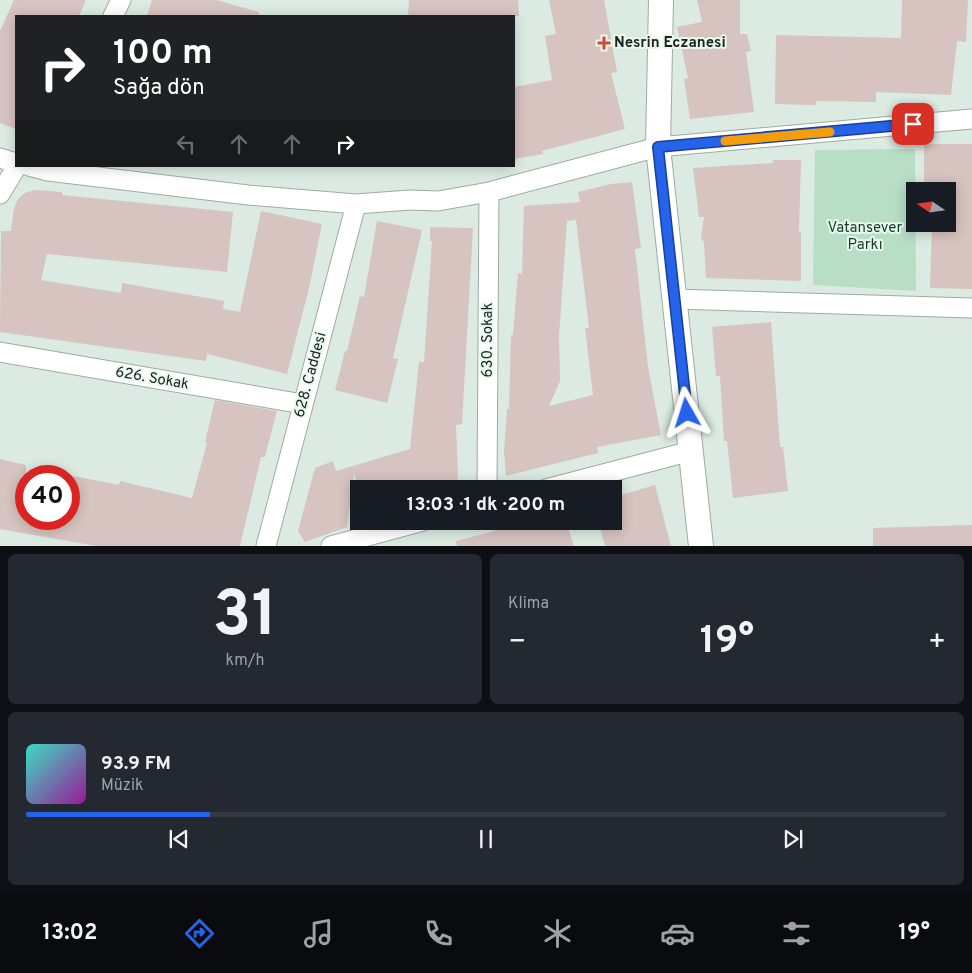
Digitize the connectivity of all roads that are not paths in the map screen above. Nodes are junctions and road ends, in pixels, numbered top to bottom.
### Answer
1 (121, 0) edge
2 (660, 0) edge
3 (114, 15) edge
4 (972, 119) edge
5 (658, 147) junction
6 (0, 158) edge
7 (15, 164) edge
8 (16, 167) edge
9 (33, 167) edge
10 (489, 192) junction
11 (0, 194) edge
12 (356, 204) junction
13 (674, 299) junction
14 (972, 308) edge
15 (0, 352) edge
16 (304, 404) junction
17 (691, 451) junction
18 (487, 480) edge
19 (580, 480) edge
20 (390, 530) edge
21 (266, 546) edge
22 (331, 546) edge
23 (701, 546) edge

1 - 3 street
2 - 5 street
4 - 5 street
5 - 10 street
5 - 13 street
6 - 7 street
8 - 11 street
9 - 12 street
10 - 12 street
10 - 18 street, 630. Sokak
12 - 16 street, 628. Caddesi
13 - 14 street
13 - 17 street
15 - 16 street, 626. Sokak
16 - 21 street, 628. Caddesi
17 - 19 street
17 - 23 street
20 - 22 street

